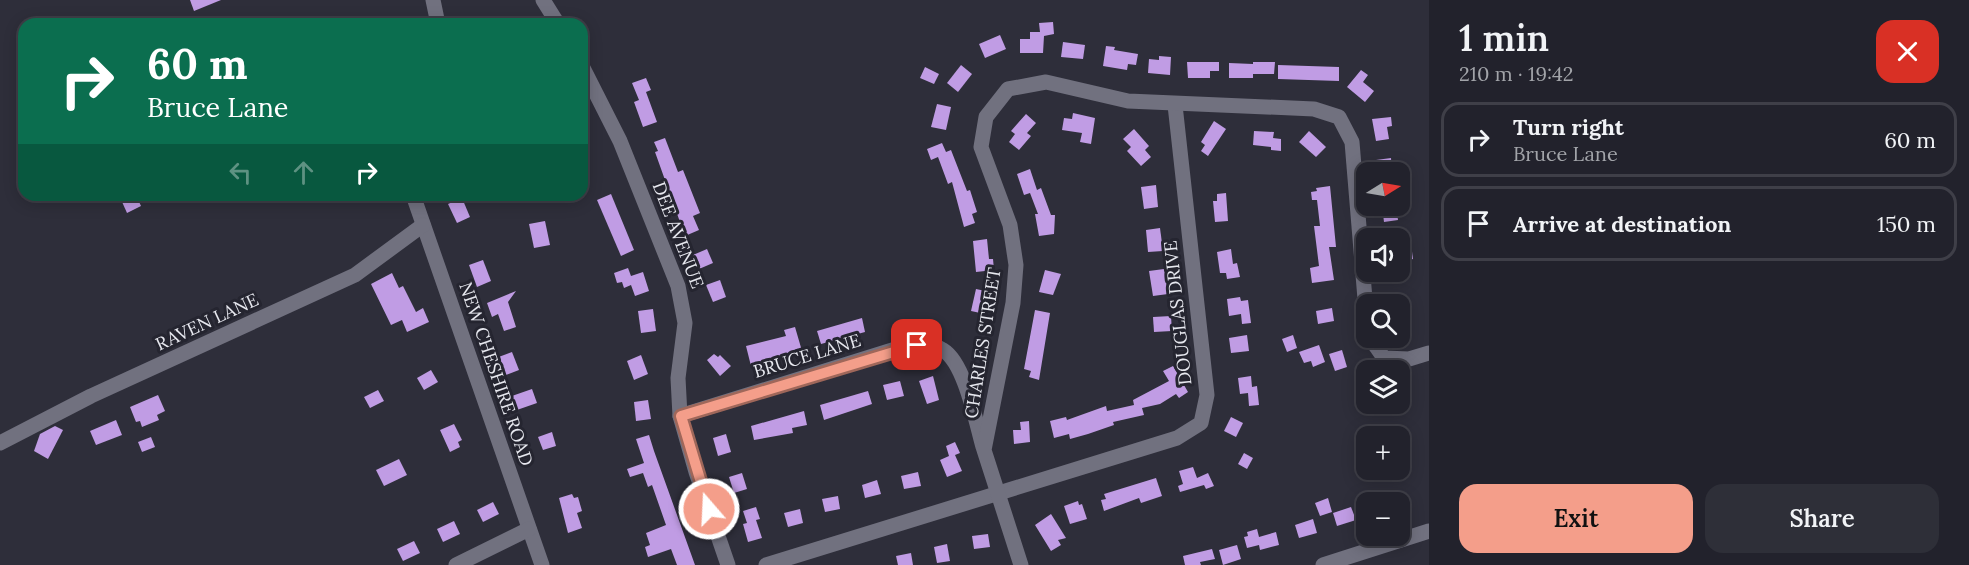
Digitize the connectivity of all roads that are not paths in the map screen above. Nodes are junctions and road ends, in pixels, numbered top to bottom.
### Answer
1 (433, 0) edge
2 (543, 0) edge
3 (437, 18) edge
4 (554, 18) edge
5 (588, 78) edge
6 (1175, 105) junction
7 (415, 201) edge
8 (423, 225) junction
9 (1365, 294) edge
10 (1377, 348) edge
11 (1429, 352) edge
12 (681, 416) junction
13 (0, 443) edge
14 (984, 450) junction
15 (998, 495) junction
16 (529, 529) junction
17 (1429, 531) edge
18 (456, 565) edge
19 (542, 565) edge
20 (728, 565) edge
21 (766, 565) edge
22 (1021, 565) edge
23 (1323, 565) edge

1 - 3 street
2 - 4 street
5 - 12 street, DEE AVENUE
6 - 9 street
6 - 14 street, CHARLES STREET
6 - 15 street, DOUGLAS DRIVE
7 - 8 street, NEW CHESHIRE ROAD
8 - 13 street, RAVEN LANE
8 - 16 street, NEW CHESHIRE ROAD
10 - 11 street
12 - 14 street, BRUCE LANE
12 - 20 street, DEE AVENUE
14 - 15 street, CHARLES STREET
15 - 21 street, DOUGLAS DRIVE
15 - 22 street, CHARLES STREET
16 - 18 street
16 - 19 street, NEW CHESHIRE ROAD
17 - 23 street

